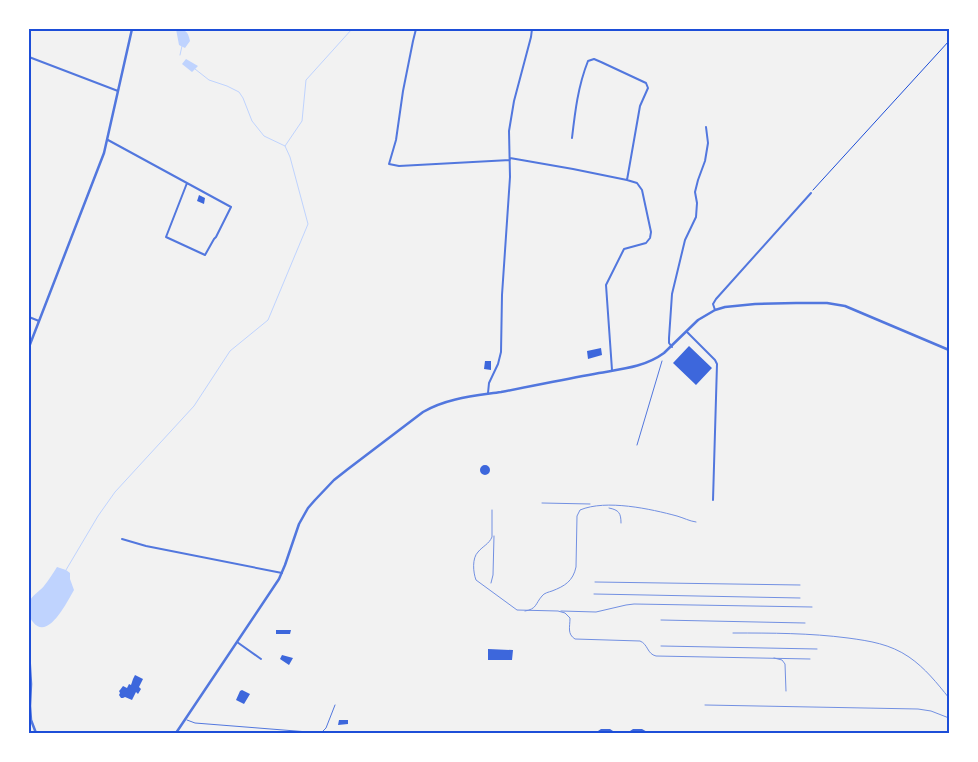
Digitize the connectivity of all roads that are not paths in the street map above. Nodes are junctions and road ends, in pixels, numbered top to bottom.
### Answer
1 (132, 29) edge
2 (416, 29) edge
3 (532, 29) edge
4 (29, 57) edge
5 (118, 91) junction
6 (706, 127) dead end
7 (572, 138) dead end
8 (108, 140) junction
9 (510, 159) junction
10 (627, 180) junction
11 (187, 183) junction
12 (811, 193) road end
13 (715, 310) junction
14 (29, 317) edge
15 (39, 321) junction
16 (686, 331) junction
17 (29, 347) edge
18 (672, 347) junction
19 (949, 350) edge
20 (662, 361) dead end
21 (612, 371) junction
22 (488, 394) junction
23 (637, 445) dead end
24 (713, 500) dead end
25 (122, 539) dead end
26 (282, 572) junction
27 (236, 642) junction
28 (29, 651) edge
29 (261, 658) dead end
30 (335, 705) dead end
31 (186, 718) junction
32 (36, 733) edge
33 (176, 733) edge

1 - 5 street
2 - 9 street
3 - 9 street
4 - 5 street
5 - 8 street
6 - 18 street
7 - 10 street
8 - 11 street
8 - 15 street
9 - 10 street
9 - 22 street
10 - 21 street
11 - 11 street
12 - 13 street
13 - 16 street
13 - 19 street
14 - 15 street
15 - 17 street
16 - 18 street
16 - 24 street
18 - 21 street
20 - 23 lane
21 - 22 street
22 - 26 street
25 - 26 street
26 - 27 street
27 - 29 street
27 - 31 street
28 - 32 street
30 - 31 lane
31 - 33 street

